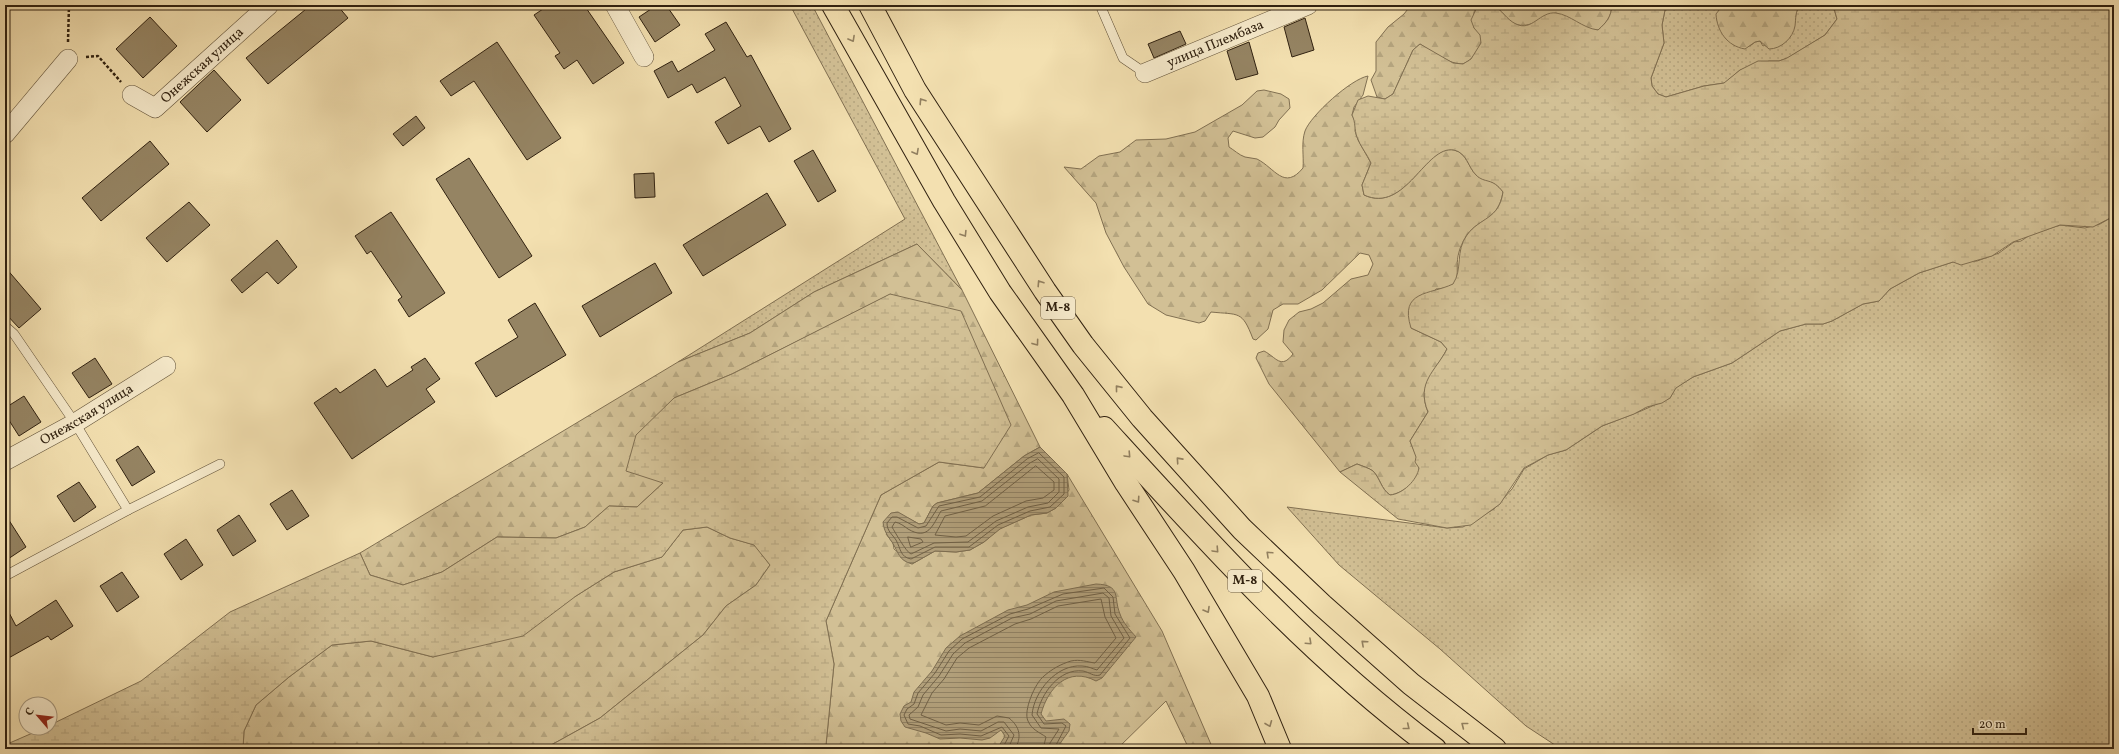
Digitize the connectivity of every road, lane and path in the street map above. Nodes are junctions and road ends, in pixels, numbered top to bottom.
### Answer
1 (69, 5) edge
2 (269, 5) edge
3 (615, 5) edge
4 (833, 5) edge
5 (870, 5) edge
6 (1100, 5) edge
7 (1308, 5) edge
8 (644, 57) dead end
9 (68, 59) junction
10 (1145, 73) joint
11 (132, 95) joint
12 (5, 134) edge
13 (5, 326) edge
14 (166, 366) dead end
15 (1073, 395) junction
16 (75, 424) junction
17 (5, 461) edge
18 (220, 464) dead end
19 (128, 510) junction
20 (5, 576) edge
21 (1280, 749) edge
22 (1435, 749) edge
23 (1495, 749) edge

1 - 9 path
2 - 11 street, Онежская улица
3 - 8 street
4 -> 15 main road, М-8
23 -> 5 main road, М-8
6 - 10 lane
7 - 10 street, улица Плембаза
9 - 11 path
9 - 12 street
13 - 16 lane
14 - 16 street, Онежская улица
15 -> 21 main road
15 -> 22 main road, М-8
16 - 17 street, Онежская улица
16 - 19 lane
18 - 19 lane
19 - 20 lane

